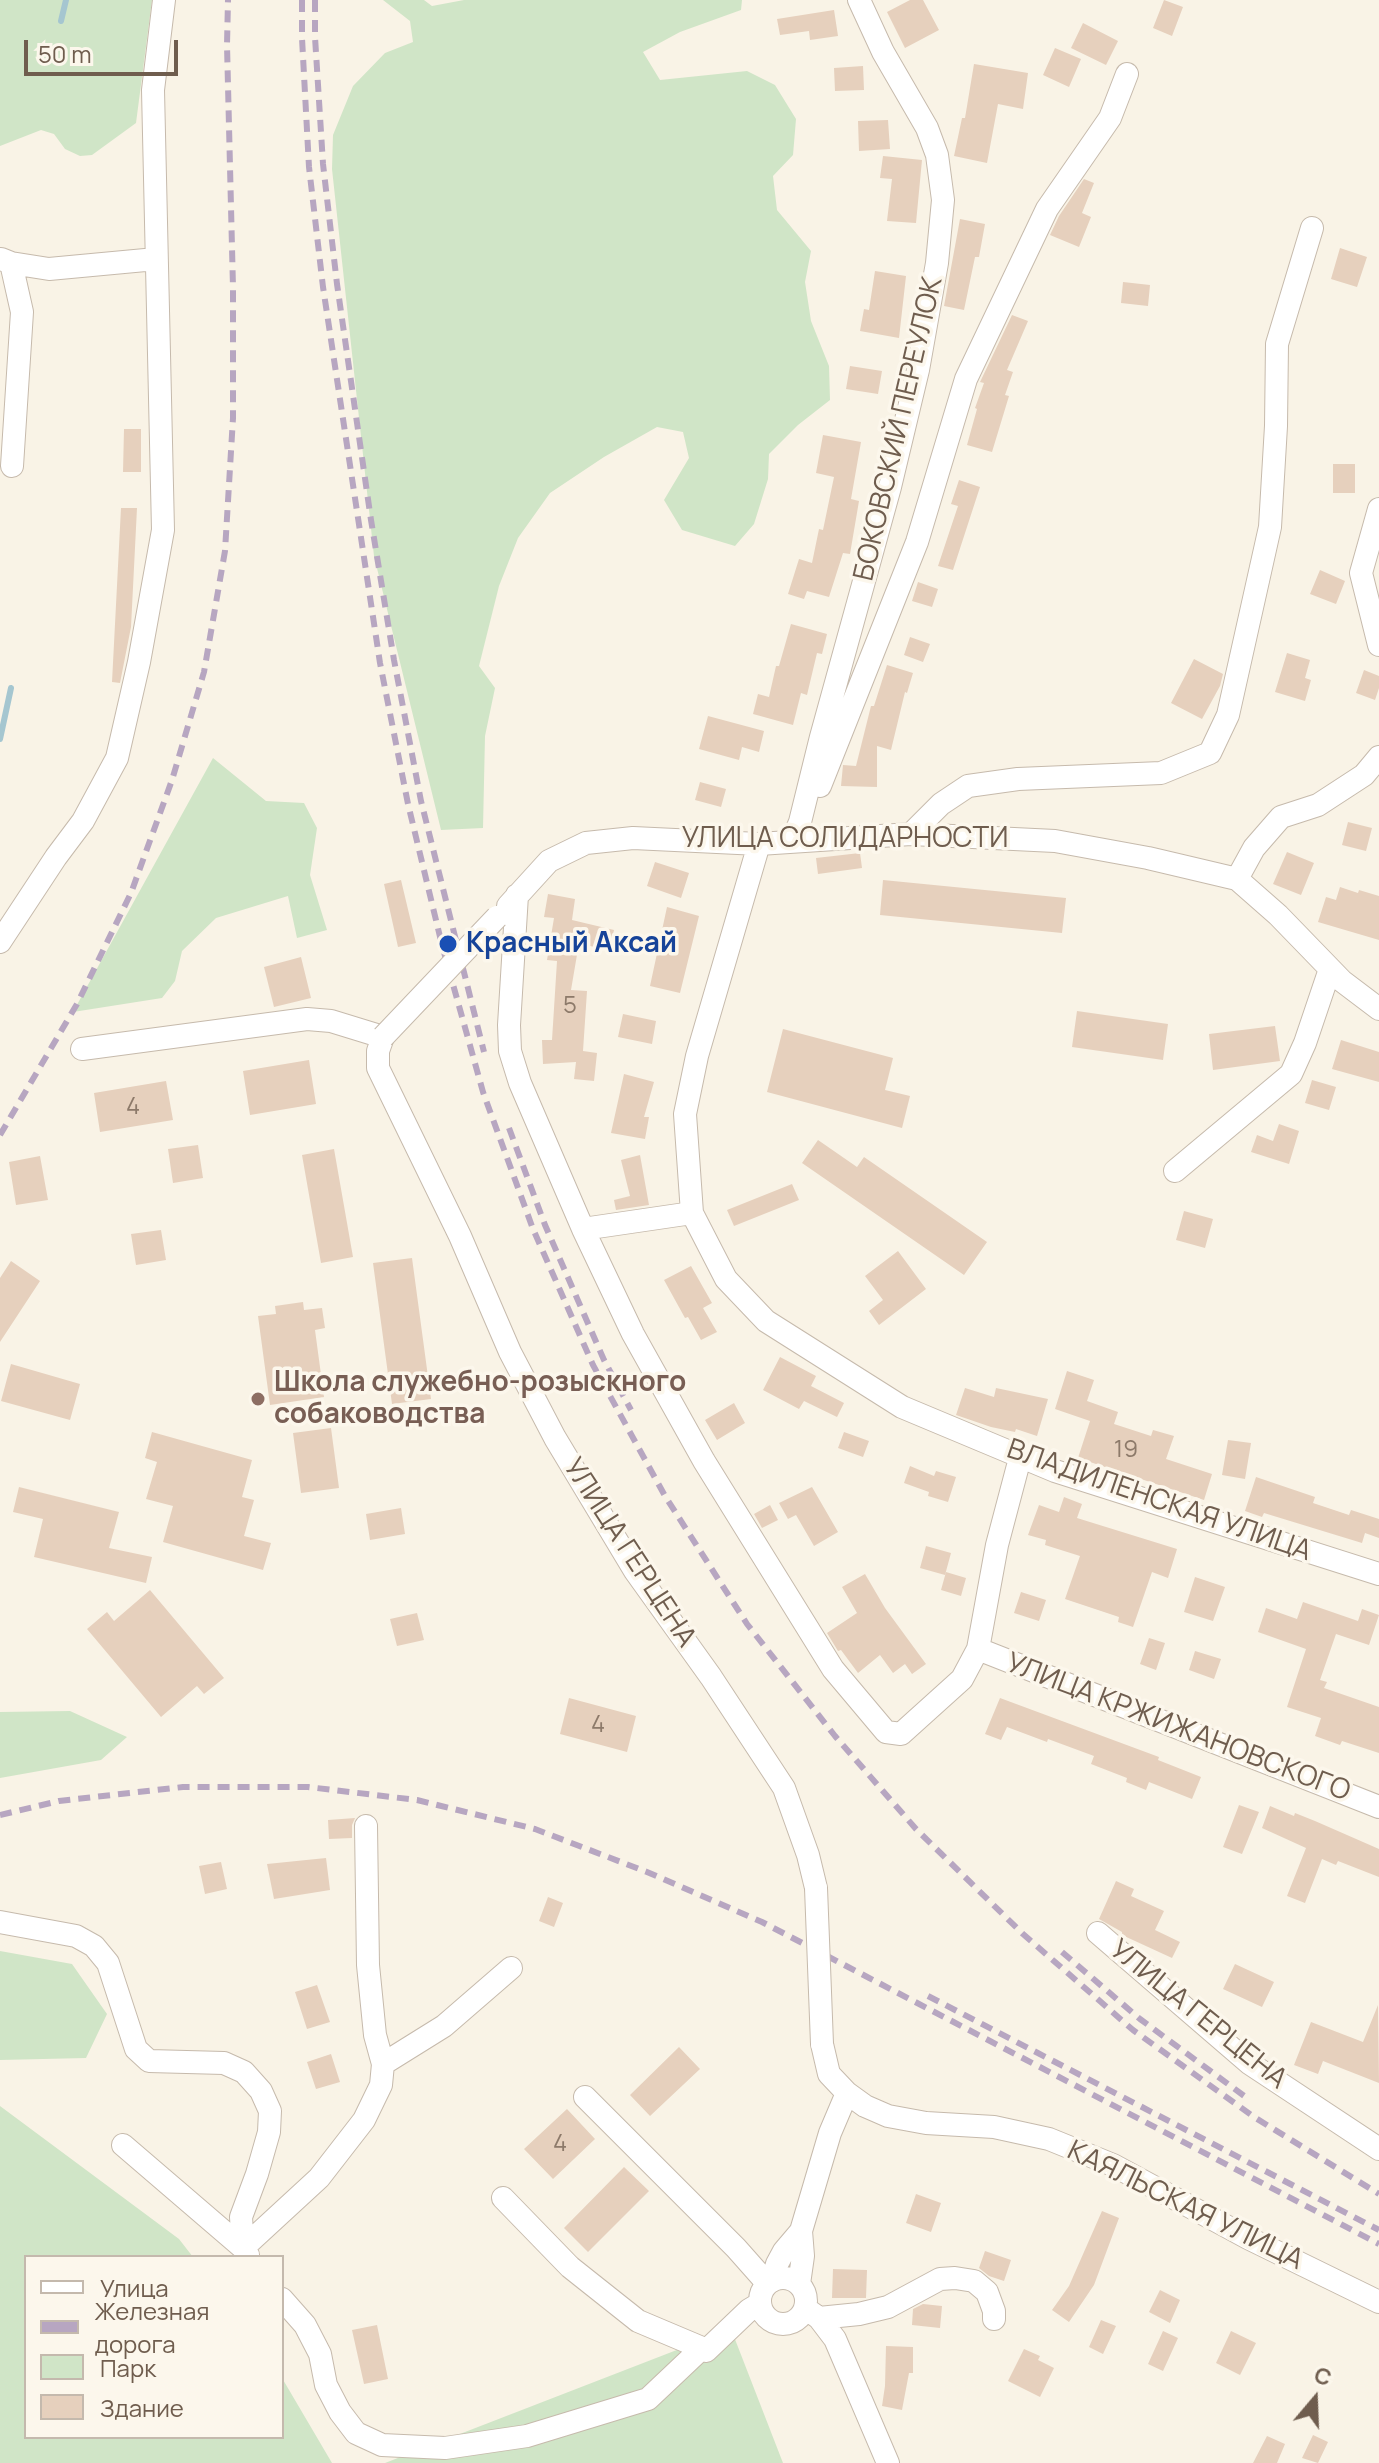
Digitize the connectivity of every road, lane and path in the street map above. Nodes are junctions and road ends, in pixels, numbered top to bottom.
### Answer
1 (164, 0) edge
2 (859, 0) edge
3 (1127, 74) dead end
4 (1312, 228) dead end
5 (156, 259) junction
6 (5, 261) edge
7 (12, 466) dead end
8 (1379, 509) edge
9 (1379, 645) edge
10 (1379, 757) edge
11 (796, 832) junction
12 (911, 834) junction
13 (759, 844) junction
14 (1237, 879) junction
15 (517, 895) junction
16 (0, 942) edge
17 (1330, 969) junction
18 (1379, 1009) edge
19 (383, 1037) junction
20 (82, 1049) dead end
21 (1175, 1171) dead end
22 (692, 1213) junction
23 (583, 1229) junction
24 (1020, 1458) junction
25 (1379, 1574) edge
26 (978, 1649) junction
27 (1379, 1807) edge
28 (366, 1826) dead end
29 (0, 1922) edge
30 (1098, 1933) dead end
31 (511, 1968) dead end
32 (383, 2064) junction
33 (847, 2093) junction
34 (585, 2097) dead end
35 (123, 2145) dead end
36 (1379, 2149) edge
37 (503, 2198) dead end
38 (801, 2231) junction
39 (246, 2252) edge
40 (799, 2284) junction
41 (766, 2289) junction
42 (284, 2301) edge
43 (1379, 2302) edge
44 (812, 2313) junction
45 (994, 2319) dead end
46 (702, 2348) junction
47 (888, 2463) edge

1 - 5 street
2 - 11 street, БОКОВСКИЙ ПЕРЕУЛОК
3 - 11 street, БОКОВСКИЙ ПЕРЕУЛОК
4 - 12 street
5 - 6 street
5 - 16 street
6 - 7 street
8 - 9 street
10 - 14 street
11 - 12 street, УЛИЦА СОЛИДАРНОСТИ
11 - 13 street, УЛИЦА СОЛИДАРНОСТИ
12 - 14 street, УЛИЦА СОЛИДАРНОСТИ
13 - 15 street, УЛИЦА СОЛИДАРНОСТИ
13 - 22 street
14 - 17 street, УЛИЦА СОЛИДАРНОСТИ
15 - 19 street, bridge
15 - 23 street
17 - 18 street, УЛИЦА СОЛИДАРНОСТИ
17 - 21 street
19 - 20 street
19 - 33 street, УЛИЦА ГЕРЦЕНА, bridge
22 - 23 street
22 - 24 street, ВЛАДИЛЕНСКАЯ УЛИЦА
23 - 26 street
24 - 25 street, ВЛАДИЛЕНСКАЯ УЛИЦА
24 - 26 street
26 - 27 street, УЛИЦА КРЖИЖАНОВСКОГО
28 - 32 street
29 - 39 street
30 - 36 street, УЛИЦА ГЕРЦЕНА
31 - 32 street
32 - 39 street
33 - 38 street
33 - 43 street, КАЯЛЬСКАЯ УЛИЦА
34 - 41 street
35 - 39 street
37 - 46 street
38 - 40 street
38 - 41 street
40 - 41 street
40 - 44 street
41 - 44 street
41 - 46 street
42 - 46 street
44 - 45 street
44 - 47 street

